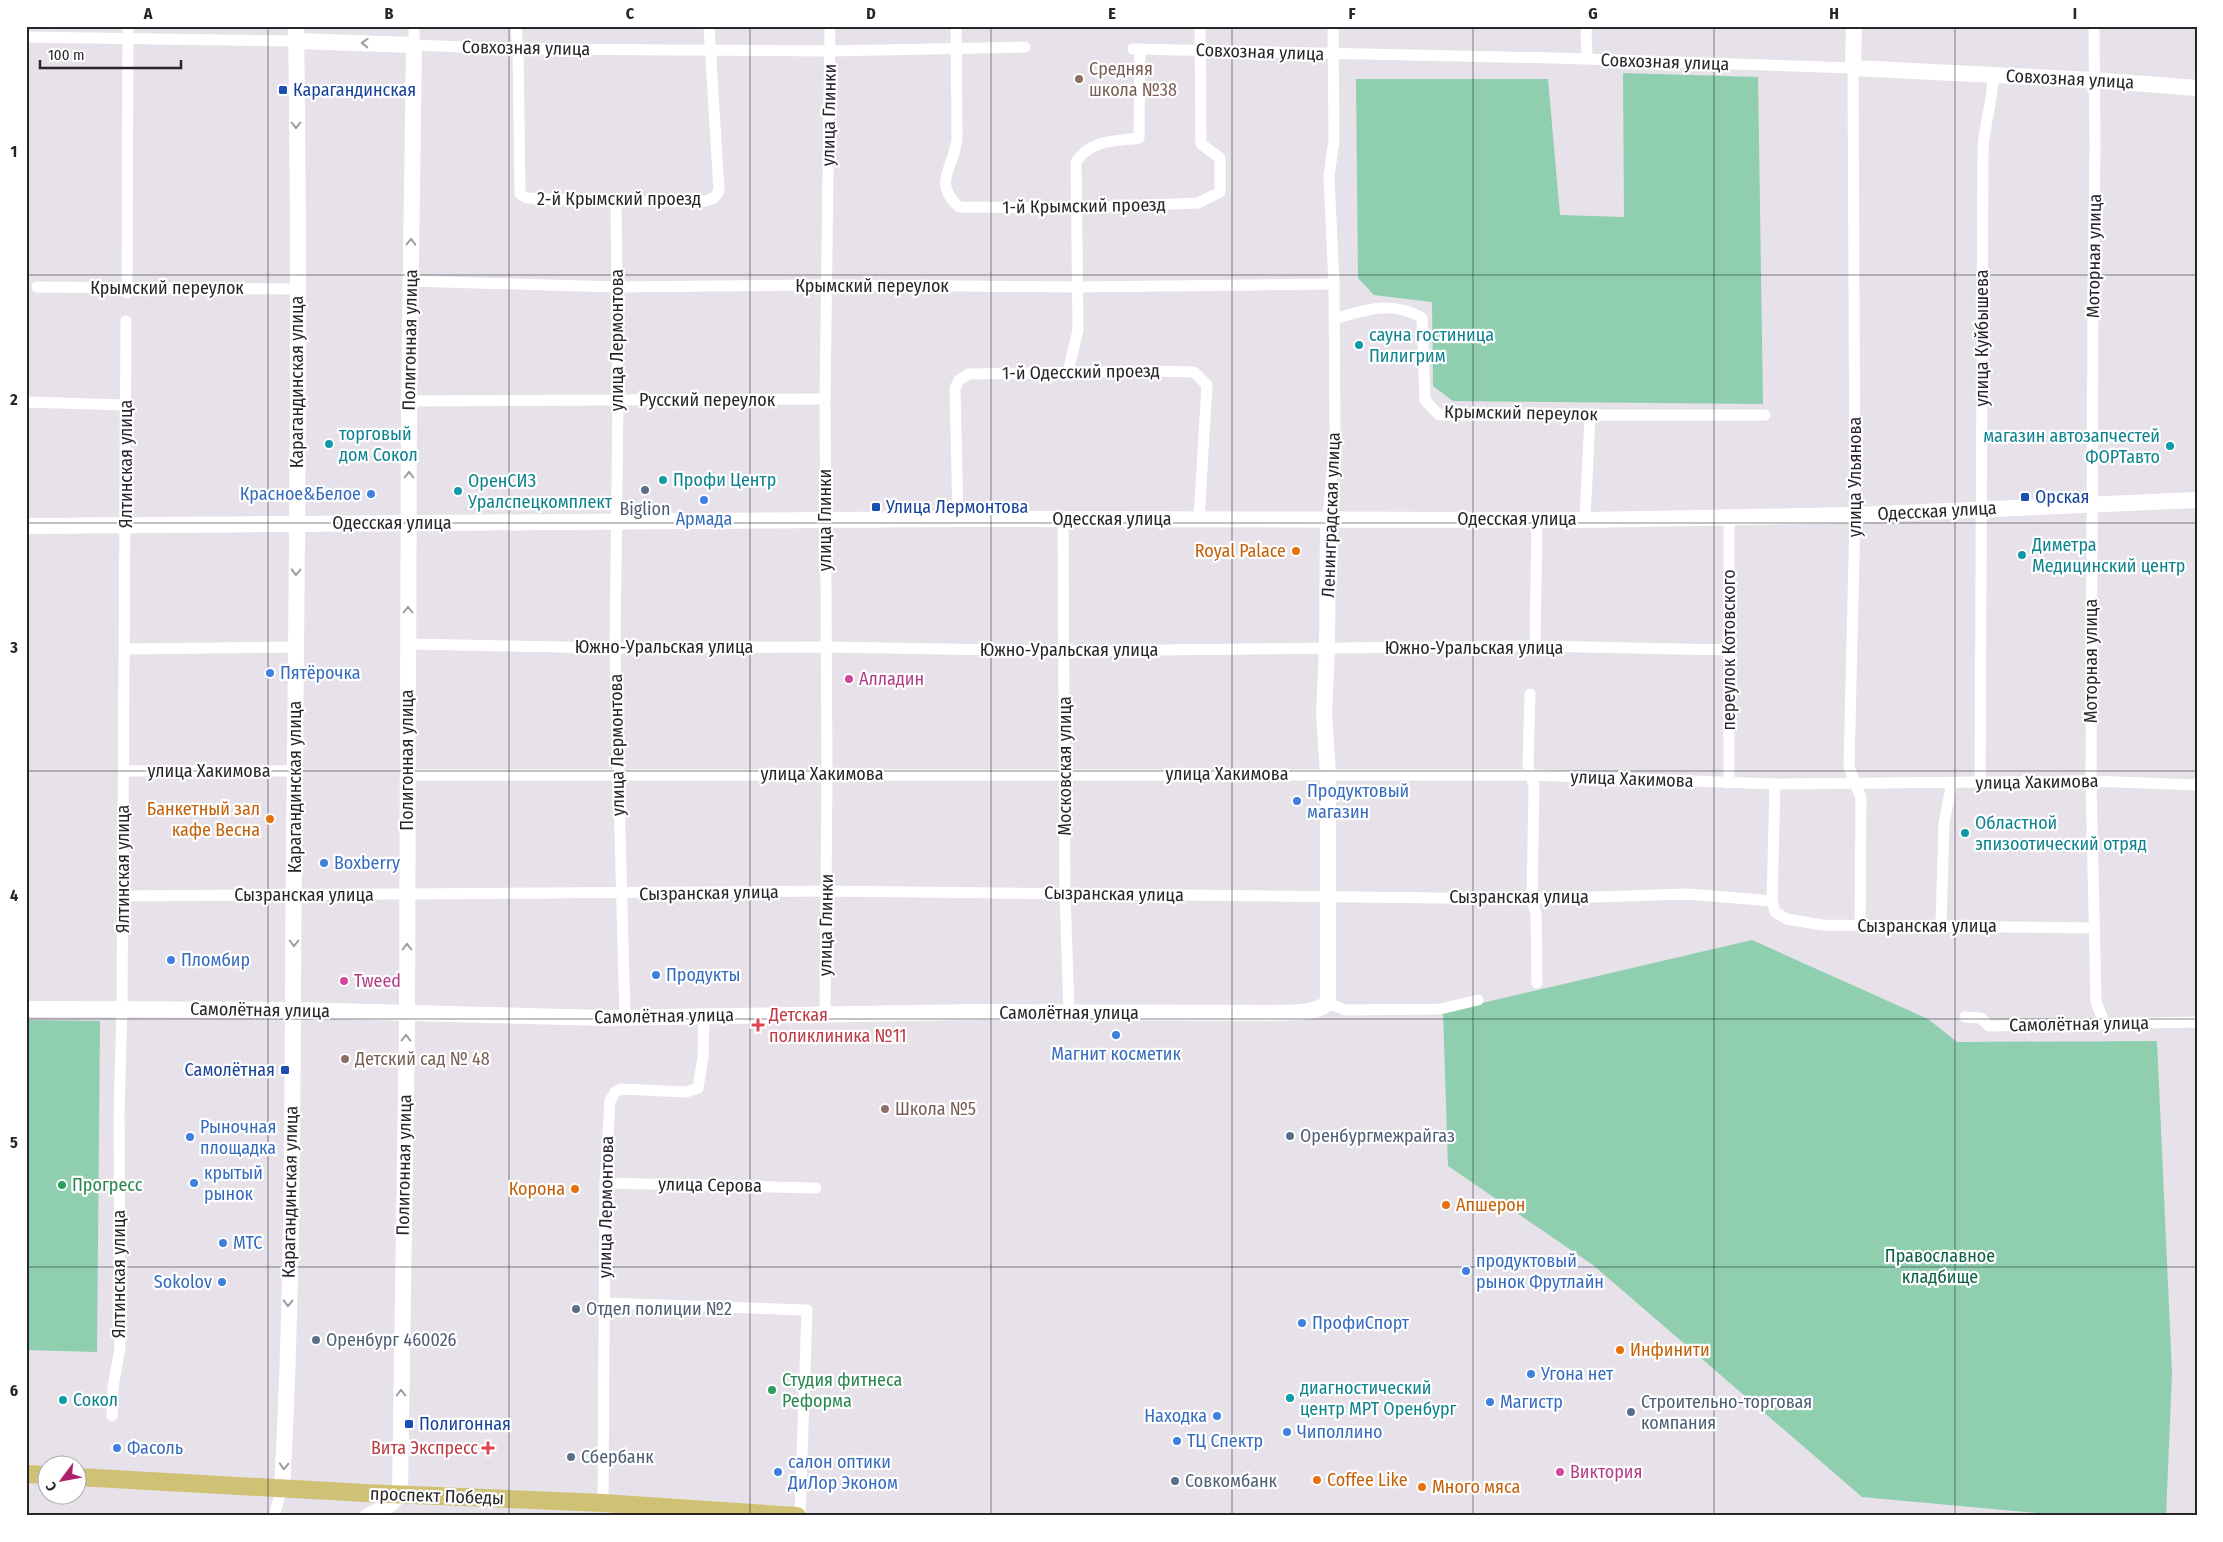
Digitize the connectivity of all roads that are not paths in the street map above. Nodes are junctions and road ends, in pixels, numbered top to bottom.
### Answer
1 (128, 26) edge
2 (414, 26) edge
3 (516, 26) edge
4 (709, 26) edge
5 (830, 26) edge
6 (956, 26) edge
7 (1200, 26) edge
8 (1333, 26) edge
9 (1586, 26) edge
10 (1854, 26) edge
11 (2094, 26) edge
12 (296, 34) edge
13 (26, 37) edge
14 (128, 40) junction
15 (414, 45) junction
16 (1025, 47) dead end
17 (518, 49) junction
18 (957, 49) junction
19 (1199, 49) junction
20 (710, 50) junction
21 (830, 51) junction
22 (1332, 54) junction
23 (1587, 59) junction
24 (1853, 68) junction
25 (1993, 75) junction
26 (2093, 80) junction
27 (2197, 88) edge
28 (616, 202) junction
29 (1075, 208) junction
30 (410, 281) junction
31 (1334, 284) junction
32 (826, 285) junction
33 (37, 287) dead end
34 (616, 287) junction
35 (1077, 287) junction
36 (296, 289) junction
37 (127, 291) junction
38 (1334, 319) junction
39 (126, 321) dead end
40 (1068, 372) junction
41 (825, 399) junction
42 (618, 400) junction
43 (409, 401) junction
44 (26, 402) edge
45 (126, 406) junction
46 (1765, 414) dead end
47 (1590, 415) junction
48 (2197, 500) edge
49 (2092, 503) junction
50 (1981, 508) junction
51 (1856, 515) junction
52 (1729, 517) junction
53 (958, 519) junction
54 (1063, 519) junction
55 (1199, 519) junction
56 (1537, 519) junction
57 (824, 520) junction
58 (1328, 520) junction
59 (1585, 520) junction
60 (616, 522) junction
61 (297, 524) junction
62 (409, 524) junction
63 (26, 526) edge
64 (126, 527) junction
65 (408, 644) junction
66 (1535, 646) junction
67 (296, 647) junction
68 (826, 647) junction
69 (616, 648) junction
70 (125, 649) junction
71 (1327, 649) junction
72 (1729, 650) junction
73 (1064, 651) junction
74 (1530, 694) dead end
75 (124, 771) junction
76 (295, 771) junction
77 (618, 774) junction
78 (827, 774) junction
79 (1065, 774) junction
80 (407, 775) junction
81 (1328, 775) junction
82 (1530, 775) junction
83 (2091, 781) junction
84 (1729, 783) junction
85 (1952, 783) junction
86 (1980, 783) junction
87 (1775, 784) junction
88 (1855, 784) junction
89 (2197, 785) edge
90 (826, 892) junction
91 (1065, 893) junction
92 (294, 894) junction
93 (408, 894) junction
94 (621, 894) junction
95 (123, 896) junction
96 (1329, 896) junction
97 (1532, 900) junction
98 (1772, 901) junction
99 (1860, 926) junction
100 (1941, 926) junction
101 (2093, 928) junction
102 (1537, 983) dead end
103 (1478, 1000) dead end
104 (1328, 1003) junction
105 (26, 1009) edge
106 (122, 1009) junction
107 (294, 1010) junction
108 (1069, 1013) junction
109 (407, 1014) junction
110 (824, 1014) junction
111 (704, 1016) junction
112 (1965, 1017) dead end
113 (624, 1018) junction
114 (2197, 1022) edge
115 (2105, 1024) junction
116 (605, 1183) junction
117 (816, 1188) dead end
118 (604, 1304) junction
119 (112, 1416) dead end
120 (88, 1478) edge
121 (282, 1488) junction
122 (365, 1494) junction
123 (400, 1494) junction
124 (603, 1503) junction
125 (274, 1516) edge
126 (366, 1516) edge
127 (799, 1516) edge

1 - 14 street
2 - 15 street, Полигонная улица
3 - 17 street
4 - 20 street
5 - 21 street, улица Глинки
6 - 18 street, 1-й Крымский проезд
7 - 19 street
8 - 22 street, Ленинградская улица
9 - 23 street
10 - 24 street, улица Ульянова
11 - 26 street, Моторная улица
12 - 14 street, Совхозная улица
15 -> 12 street, Совхозная улица
12 -> 36 street, Карагандинская улица
13 - 14 street, Совхозная улица
14 - 37 street
15 - 17 street, Совхозная улица
30 -> 15 street, Полигонная улица
16 - 18 street, Совхозная улица
17 - 20 street, Совхозная улица
17 - 28 street, 2-й Крымский проезд
18 - 21 street, Совхозная улица
18 - 29 street, 1-й Крымский проезд
19 - 22 street, Совхозная улица
19 - 29 street, Совхозная улица
19 - 29 street, 1-й Крымский проезд
20 - 21 street, Совхозная улица
20 - 28 street, 2-й Крымский проезд
21 - 32 street, улица Глинки
22 - 23 street, Совхозная улица
22 - 31 street, Ленинградская улица
23 - 24 street, Совхозная улица
24 - 25 street, Совхозная улица
24 - 51 street, улица Ульянова
25 - 26 street, Совхозная улица
25 - 50 street, улица Куйбышева
26 - 27 street, Совхозная улица
26 - 49 street, Моторная улица
28 - 34 street, улица Лермонтова
29 - 35 street
30 - 34 street, Крымский переулок
30 - 43 street, Полигонная улица
31 - 35 street, Крымский переулок
31 - 38 street, Ленинградская улица
32 - 34 street, Крымский переулок
32 - 35 street, Крымский переулок
32 - 41 street, улица Глинки
33 - 37 street, Крымский переулок
34 - 42 street, улица Лермонтова
35 - 40 street
36 - 37 street, Крымский переулок
36 - 61 street, Карагандинская улица
38 - 47 street, Крымский переулок
38 - 58 street, Ленинградская улица
39 - 45 street, Ялтинская улица
40 - 53 street, 1-й Одесский проезд
40 - 55 street, 1-й Одесский проезд
41 - 42 street, Русский переулок
41 - 57 street, улица Глинки
42 - 43 street, Русский переулок
42 - 60 street, улица Лермонтова
62 -> 43 street, Полигонная улица
44 - 45 street
45 - 64 street, Ялтинская улица
46 - 47 street, Крымский переулок
47 - 59 street
48 - 49 street, Одесская улица
49 - 50 street, Одесская улица
49 - 83 street, Моторная улица
50 - 51 street, Одесская улица
50 - 86 street, улица Куйбышева
51 - 52 street, Одесская улица
51 - 88 street, улица Ульянова
52 - 59 street, Одесская улица
52 - 72 street, переулок Котовского
53 - 54 street, Одесская улица
53 - 57 street, Одесская улица
54 - 55 street, Одесская улица
54 - 73 street, Московская улица
55 - 58 street, Одесская улица
56 - 58 street, Одесская улица
56 - 59 street, Одесская улица
56 - 66 street
57 - 60 street, Одесская улица
57 - 68 street, улица Глинки
58 - 71 street, Ленинградская улица
60 - 62 street, Одесская улица
60 - 69 street, улица Лермонтова
61 - 62 street, Одесская улица
61 - 64 street, Одесская улица
61 -> 67 street, Карагандинская улица
65 -> 62 street, Полигонная улица
63 - 64 street, Одесская улица
64 - 70 street, Ялтинская улица
65 - 69 street, Южно-Уральская улица
65 - 80 street, Полигонная улица
66 - 71 street, Южно-Уральская улица
66 - 72 street, Южно-Уральская улица
67 - 70 street
67 - 76 street, Карагандинская улица
68 - 69 street, Южно-Уральская улица
68 - 73 street, Южно-Уральская улица
68 - 78 street, улица Глинки
69 - 77 street, улица Лермонтова
70 - 75 street, Ялтинская улица
71 - 73 street, Южно-Уральская улица
71 - 81 street, Ленинградская улица
72 - 84 street, переулок Котовского
73 - 79 street, Московская улица
74 - 82 street
75 - 76 street, улица Хакимова
75 - 95 street, Ялтинская улица
76 - 92 street, Карагандинская улица
77 - 78 street, улица Хакимова
77 - 80 street, улица Хакимова
77 - 94 street, улица Лермонтова
78 - 79 street, улица Хакимова
78 - 90 street, улица Глинки
79 - 81 street, улица Хакимова
79 - 91 street, Московская улица
80 - 93 street, Полигонная улица
81 - 82 street, улица Хакимова
81 - 96 street, Ленинградская улица
82 - 84 street, улица Хакимова
82 - 97 street
83 - 86 street, улица Хакимова
83 - 89 street, улица Хакимова
83 - 101 street, Моторная улица
84 - 87 street, улица Хакимова
85 - 86 street, улица Хакимова
85 - 88 street, улица Хакимова
85 - 100 street
87 - 88 street, улица Хакимова
87 - 98 street
88 - 99 street, улица Ульянова
90 - 91 street, Сызранская улица
90 - 94 street, Сызранская улица
90 - 110 street, улица Глинки
91 - 96 street, Сызранская улица
91 - 108 street, Московская улица
92 - 93 street, Сызранская улица
92 - 95 street, Сызранская улица
92 -> 107 street, Карагандинская улица
93 - 94 street, Сызранская улица
109 -> 93 street, Полигонная улица
94 - 113 street, улица Лермонтова
95 - 106 street, Ялтинская улица
96 - 97 street, Сызранская улица
96 - 104 street, Ленинградская улица
97 - 98 street, Сызранская улица
97 - 102 street
98 - 99 street, Сызранская улица
99 - 100 street, Сызранская улица
100 - 101 street, Сызранская улица
101 - 115 street, Моторная улица
103 - 104 street
104 - 108 street, Самолётная улица
105 - 106 street, Самолётная улица
106 - 107 street, Самолётная улица
106 - 119 street, Ялтинская улица
107 - 109 street, Самолётная улица
107 -> 121 street, Карагандинская улица
108 - 110 street, Самолётная улица
109 - 113 street, Самолётная улица
123 -> 109 street, Полигонная улица
110 - 111 street, Самолётная улица
111 - 113 street, Самолётная улица
111 - 116 street, улица Лермонтова
112 - 115 street, Самолётная улица
114 - 115 street, Самолётная улица
116 - 117 street, улица Серова
116 - 118 street, улица Лермонтова
118 - 124 street, улица Лермонтова
118 - 127 street
120 - 121 main road, проспект Победы
121 - 122 main road, проспект Победы
121 - 125 street
122 - 123 main road, проспект Победы
122 - 126 street
123 - 124 main road, проспект Победы
123 - 126 street
124 - 127 main road, проспект Победы

